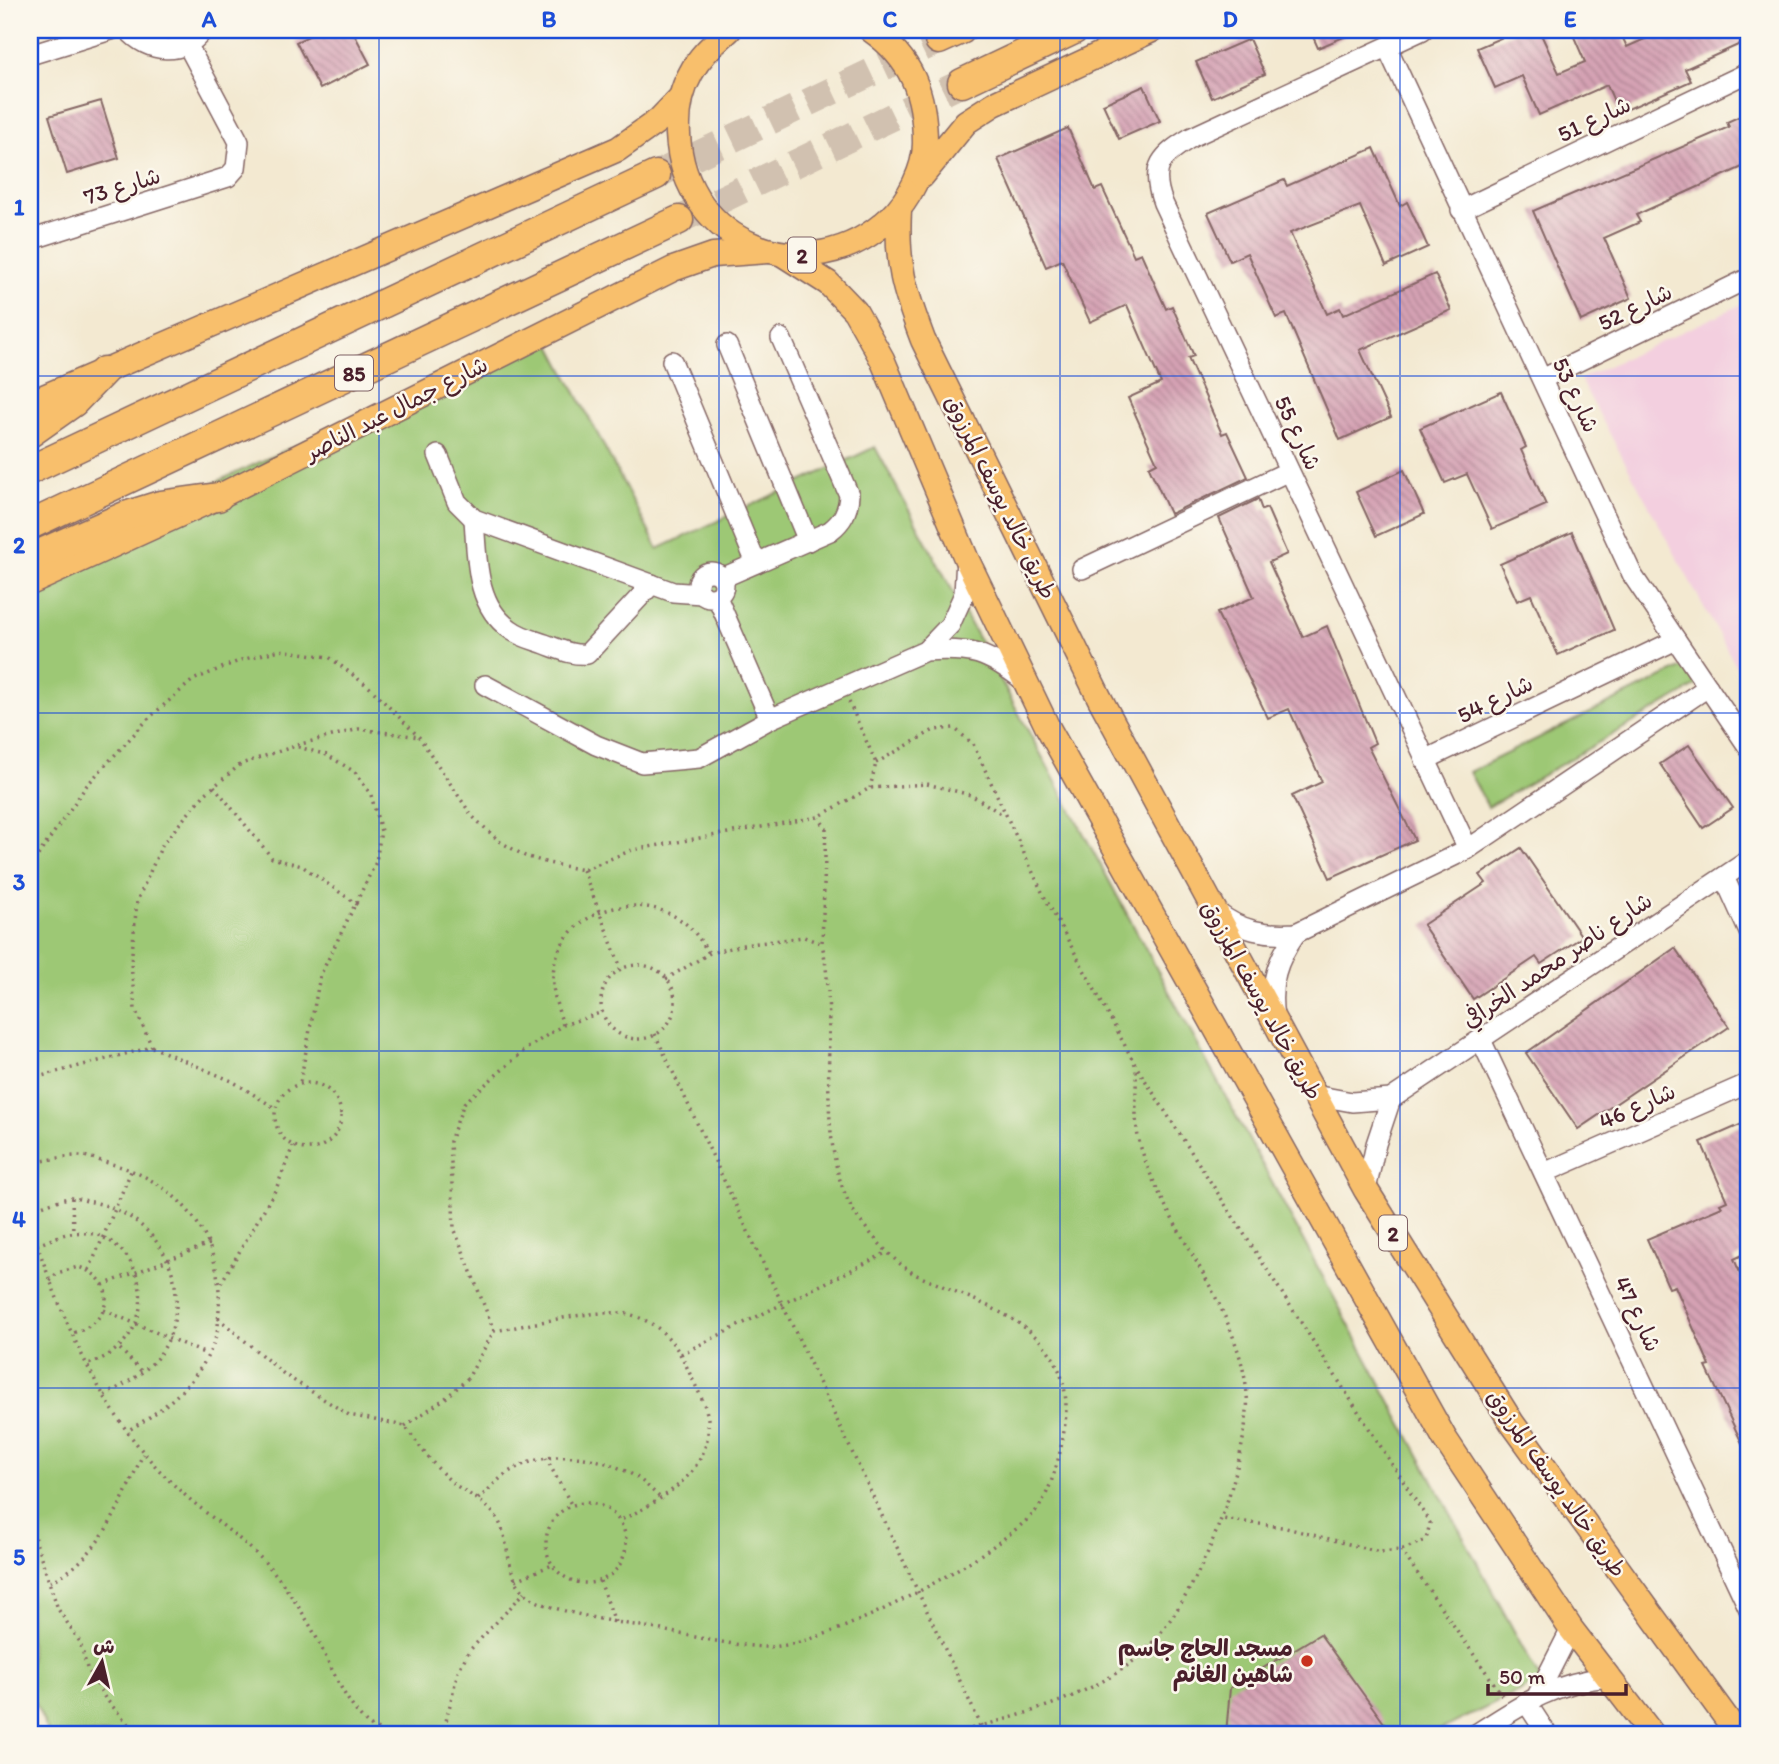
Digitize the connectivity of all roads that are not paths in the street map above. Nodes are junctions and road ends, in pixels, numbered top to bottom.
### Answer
1 (111, 30) edge
2 (128, 30) edge
3 (203, 30) edge
4 (729, 30) edge
5 (871, 30) edge
6 (1074, 30) edge
7 (1152, 30) edge
8 (1423, 30) edge
9 (708, 41) edge
10 (187, 44) junction
11 (1387, 47) junction
12 (30, 55) edge
13 (1749, 72) edge
14 (962, 83) tunnel mouth
15 (681, 97) junction
16 (656, 175) tunnel mouth
17 (913, 187) junction
18 (1461, 209) junction
19 (899, 210) junction
20 (679, 220) tunnel mouth
21 (30, 240) edge
22 (776, 253) junction
23 (1749, 278) edge
24 (781, 338) dead end
25 (727, 345) dead end
26 (672, 361) dead end
27 (104, 371) junction
28 (1542, 379) junction
29 (30, 403) edge
30 (30, 433) edge
31 (438, 454) dead end
32 (30, 470) edge
33 (1289, 471) junction
34 (218, 497) junction
35 (474, 519) junction
36 (30, 526) edge
37 (808, 541) junction
38 (30, 558) edge
39 (966, 558) junction
40 (756, 564) junction
41 (1082, 569) dead end
42 (30, 583) edge
43 (652, 584) junction
44 (714, 590) junction
45 (1676, 640) junction
46 (925, 651) junction
47 (1025, 682) junction
48 (485, 685) dead end
49 (1708, 687) junction
50 (770, 719) junction
51 (1749, 748) edge
52 (1425, 760) junction
53 (1468, 849) junction
54 (1749, 860) edge
55 (1724, 877) junction
56 (1212, 908) junction
57 (1749, 932) edge
58 (1296, 933) junction
59 (1276, 1024) junction
60 (1482, 1040) junction
61 (1749, 1083) edge
62 (1314, 1095) junction
63 (1391, 1099) junction
64 (1544, 1173) junction
65 (1366, 1190) junction
66 (1749, 1609) edge
67 (1570, 1629) junction
68 (1607, 1677) junction
69 (1526, 1702) junction
70 (1739, 1730) edge
71 (1541, 1732) edge
72 (1476, 1734) edge
73 (1652, 1734) edge

1 - 12 street
2 - 10 street
3 - 10 street
4 - 9 main road, 2
5 - 17 main road, 2
6 - 14 highway
7 - 17 main road
8 - 11 street, شارع 55
9 - 15 main road, 2
10 - 21 street, شارع 73
11 - 18 street, شارع 53
11 - 33 street, شارع 55
13 - 18 street, شارع 51
15 - 22 main road, 2
15 - 27 main road
16 - 32 highway, 85
17 - 19 main road, 2
18 - 28 street, شارع 53
19 - 22 main road, 2
19 - 56 main road, طريق خالد يوسف المرزوق / 2
20 - 36 highway, شارع جمال عبد الناصر / 85
22 - 34 main road, شارع جمال عبد الناصر
22 - 39 main road, 2
23 - 28 street, شارع 52
24 - 37 street
25 - 37 street
26 - 40 street
27 - 29 main road
27 - 30 highway
28 - 45 street, شارع 53
31 - 35 street
33 - 41 street
33 - 52 street, شارع 55
34 - 38 highway
34 - 42 main road, شارع جمال عبد الناصر
35 - 43 street
35 - 43 street
37 - 40 street
39 - 46 street
39 - 47 main road, 2
40 - 44 street
43 - 44 street
44 - 50 street
45 - 49 street, شارع 53
45 - 52 street, شارع 54
46 - 47 street
46 - 50 street
47 - 67 main road, 2
48 - 50 street
49 - 51 street, شارع 53
49 - 53 street
52 - 53 street
53 - 58 street
54 - 55 street, شارع ناصر محمد الخرافي
55 - 57 street
55 - 60 street, شارع ناصر محمد الخرافي
56 - 58 street
56 - 59 main road, طريق خالد يوسف المرزوق / 2
58 - 59 street
59 - 62 main road, طريق خالد يوسف المرزوق / 2
60 - 63 street, شارع ناصر محمد الخرافي
60 - 64 street, شارع 47
61 - 64 street, شارع 46
62 - 63 street, شارع ناصر محمد الخرافي
62 - 65 main road, طريق خالد يوسف المرزوق / 2
63 - 65 street
64 - 66 street, شارع 47
65 - 70 main road, طريق خالد يوسف المرزوق / 2
67 - 68 main road, 2
67 - 69 street
68 - 69 street
68 - 73 main road, 2
69 - 71 street
69 - 72 street

